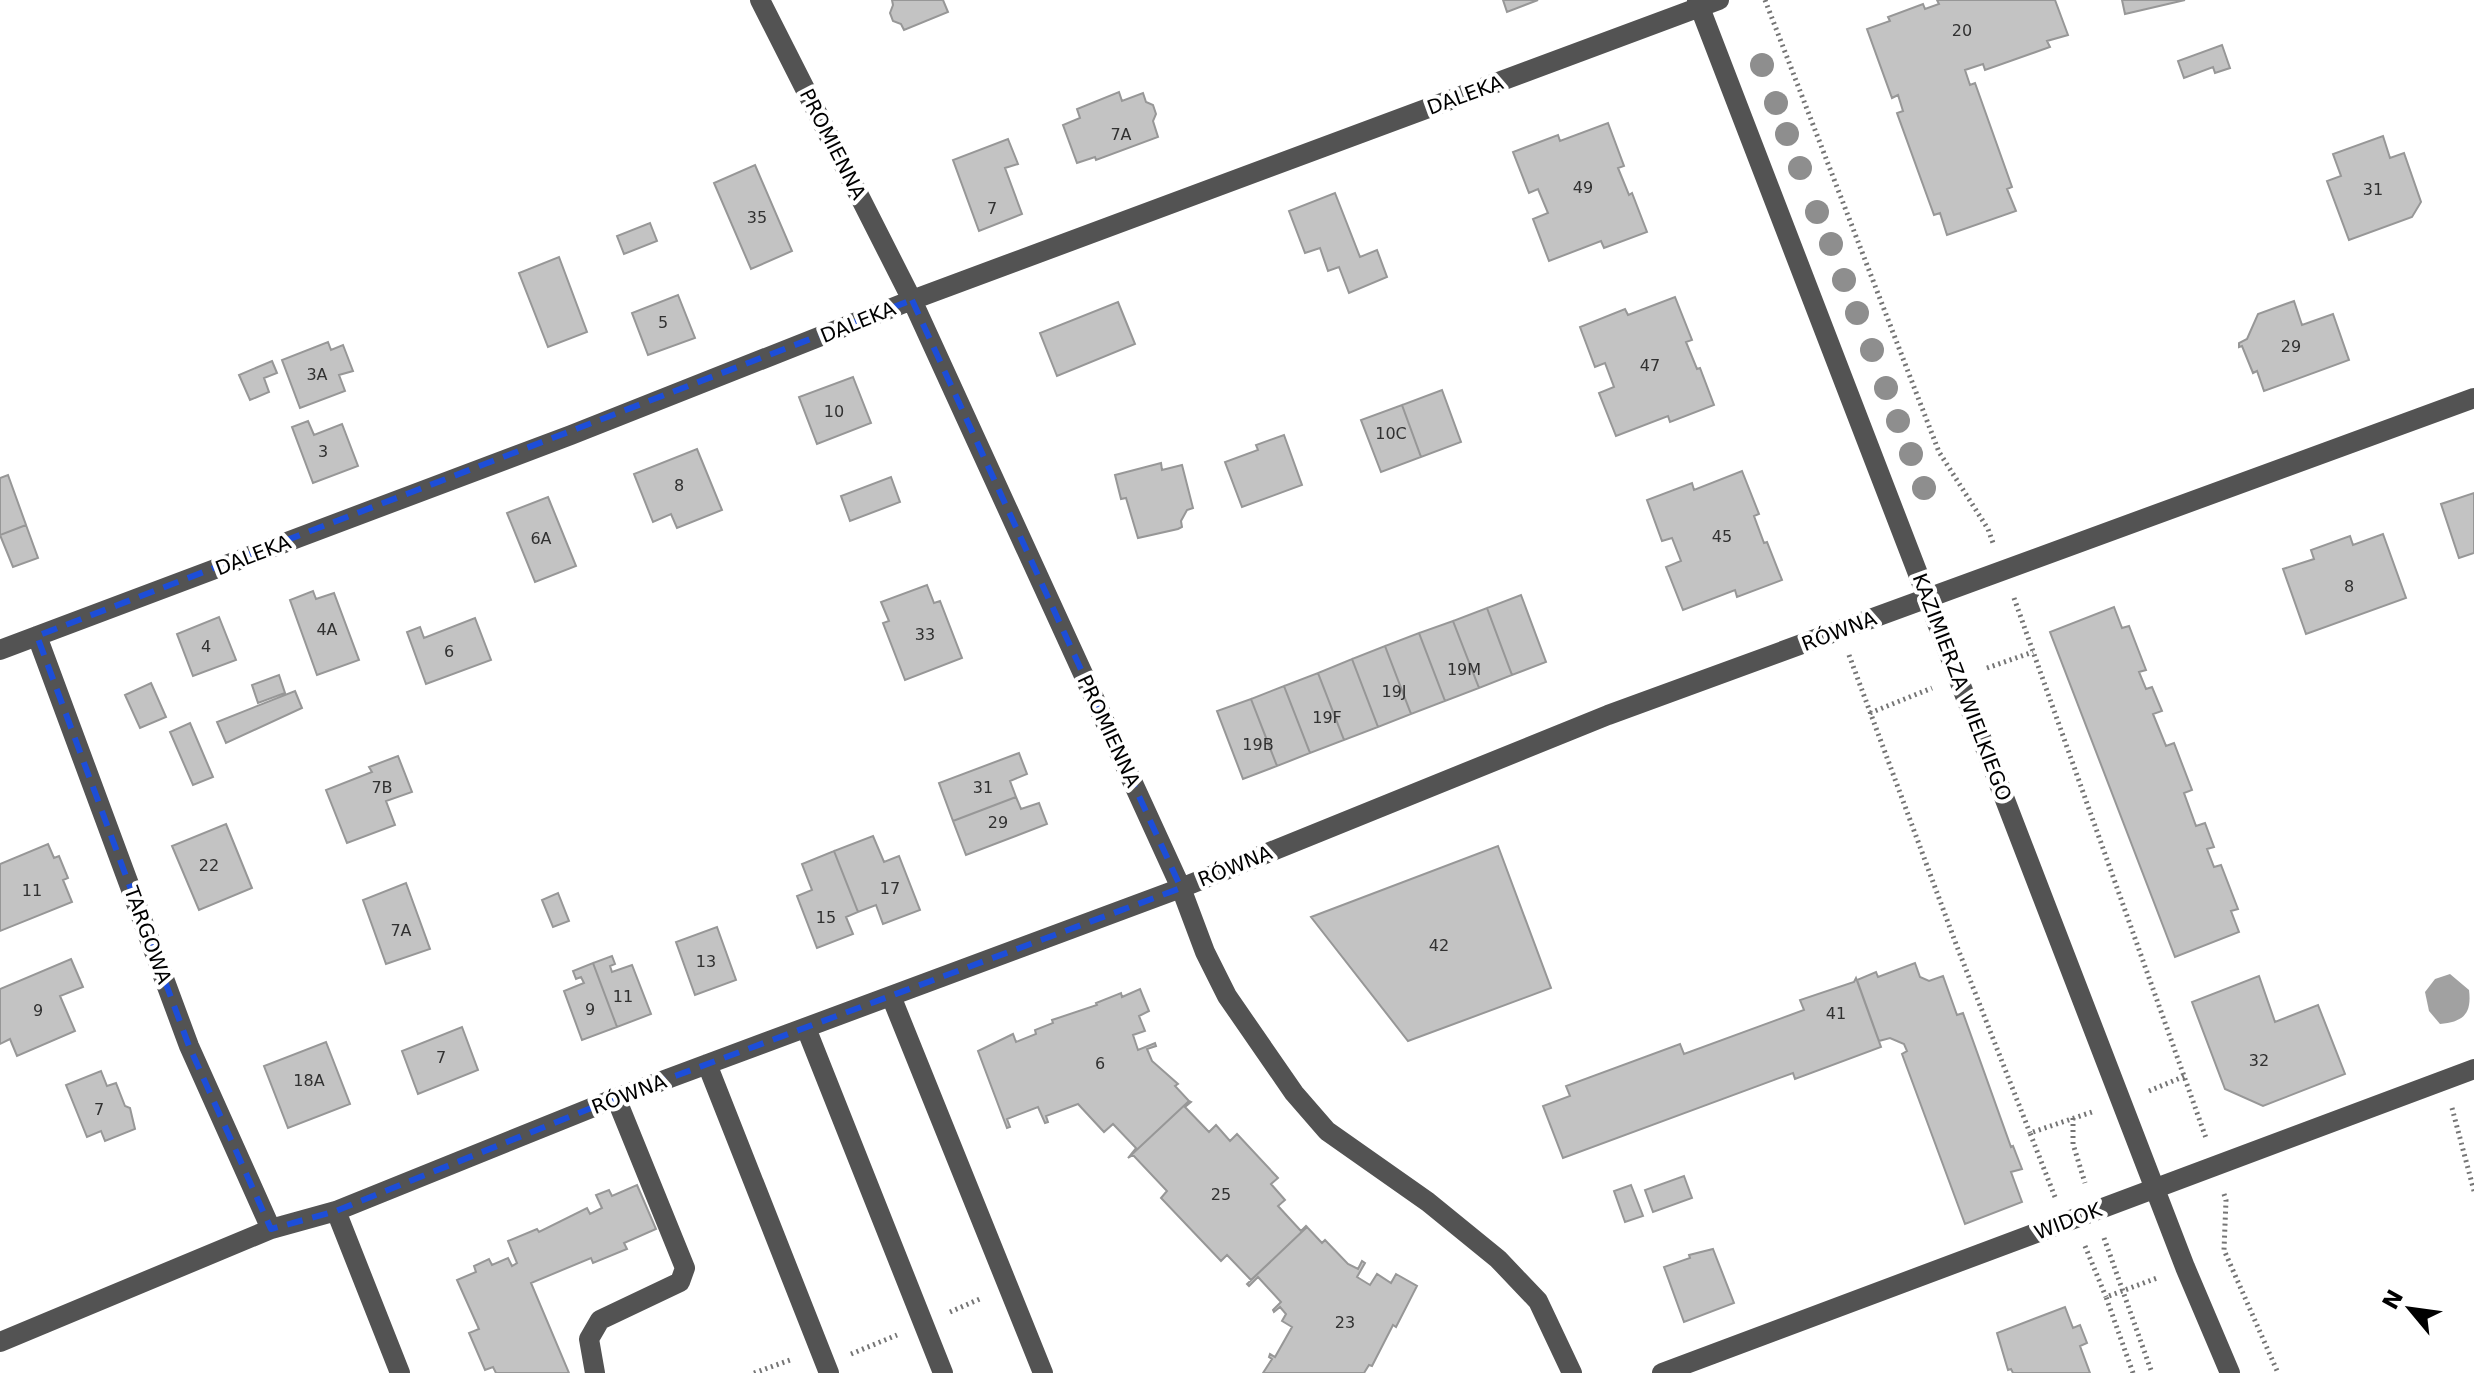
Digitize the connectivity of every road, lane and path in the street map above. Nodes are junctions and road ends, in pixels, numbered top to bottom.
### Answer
1 (760, 0) edge
2 (1765, 0) edge
3 (1705, 2) edge
4 (912, 300) junction
5 (2474, 398) edge
6 (2003, 569) junction
7 (1927, 597) junction
8 (1840, 631) junction
9 (37, 636) junction
10 (0, 650) edge
11 (1181, 888) junction
12 (891, 996) junction
13 (806, 1028) junction
14 (707, 1064) junction
15 (2474, 1069) edge
16 (2445, 1080) junction
17 (616, 1098) junction
18 (2073, 1118) dead end
19 (2030, 1133) dead end
20 (2215, 1166) junction
21 (2155, 1188) junction
22 (2474, 1191) edge
23 (336, 1211) junction
24 (2094, 1211) junction
25 (271, 1229) junction
26 (2224, 1250) junction
27 (2185, 1267) junction
28 (2124, 1290) junction
29 (0, 1342) edge
30 (400, 1373) edge
31 (595, 1373) edge
32 (829, 1373) edge
33 (943, 1373) edge
34 (1043, 1373) edge
35 (1572, 1373) edge
36 (1662, 1373) edge
37 (2133, 1373) edge
38 (2152, 1373) edge
39 (2230, 1373) edge
40 (2278, 1373) edge

1 - 4 street, PROMIENNA
2 - 6 path
3 - 4 street, DALEKA
3 - 7 street, KAZIMIERZA WIELKIEGO
4 - 9 street, DALEKA
4 - 11 street, PROMIENNA
5 - 6 street, RÓWNA
6 - 7 street, RÓWNA
6 - 20 path
7 - 8 street, RÓWNA
7 - 21 street, KAZIMIERZA WIELKIEGO
8 - 11 street, RÓWNA
8 - 19 path
9 - 10 street, DALEKA
9 - 25 street, TARGOWA
11 - 12 street, RÓWNA
11 - 35 street, PROMIENNA
12 - 13 street, RÓWNA
12 - 34 street
13 - 14 street, RÓWNA
13 - 33 street
14 - 17 street, RÓWNA
14 - 32 street
15 - 16 street, WIDOK
16 - 20 street, WIDOK
16 - 22 path
17 - 23 street, RÓWNA
17 - 31 street
18 - 24 path
20 - 21 street, WIDOK
20 - 26 path
21 - 24 street, WIDOK
21 - 27 street, KAZIMIERZA WIELKIEGO
23 - 25 street, RÓWNA
23 - 30 street
24 - 28 path
24 - 36 street, WIDOK
25 - 29 street, RÓWNA
26 - 27 path
26 - 40 path
27 - 28 path
27 - 39 street, KAZIMIERZA WIELKIEGO
28 - 37 path
28 - 38 path

